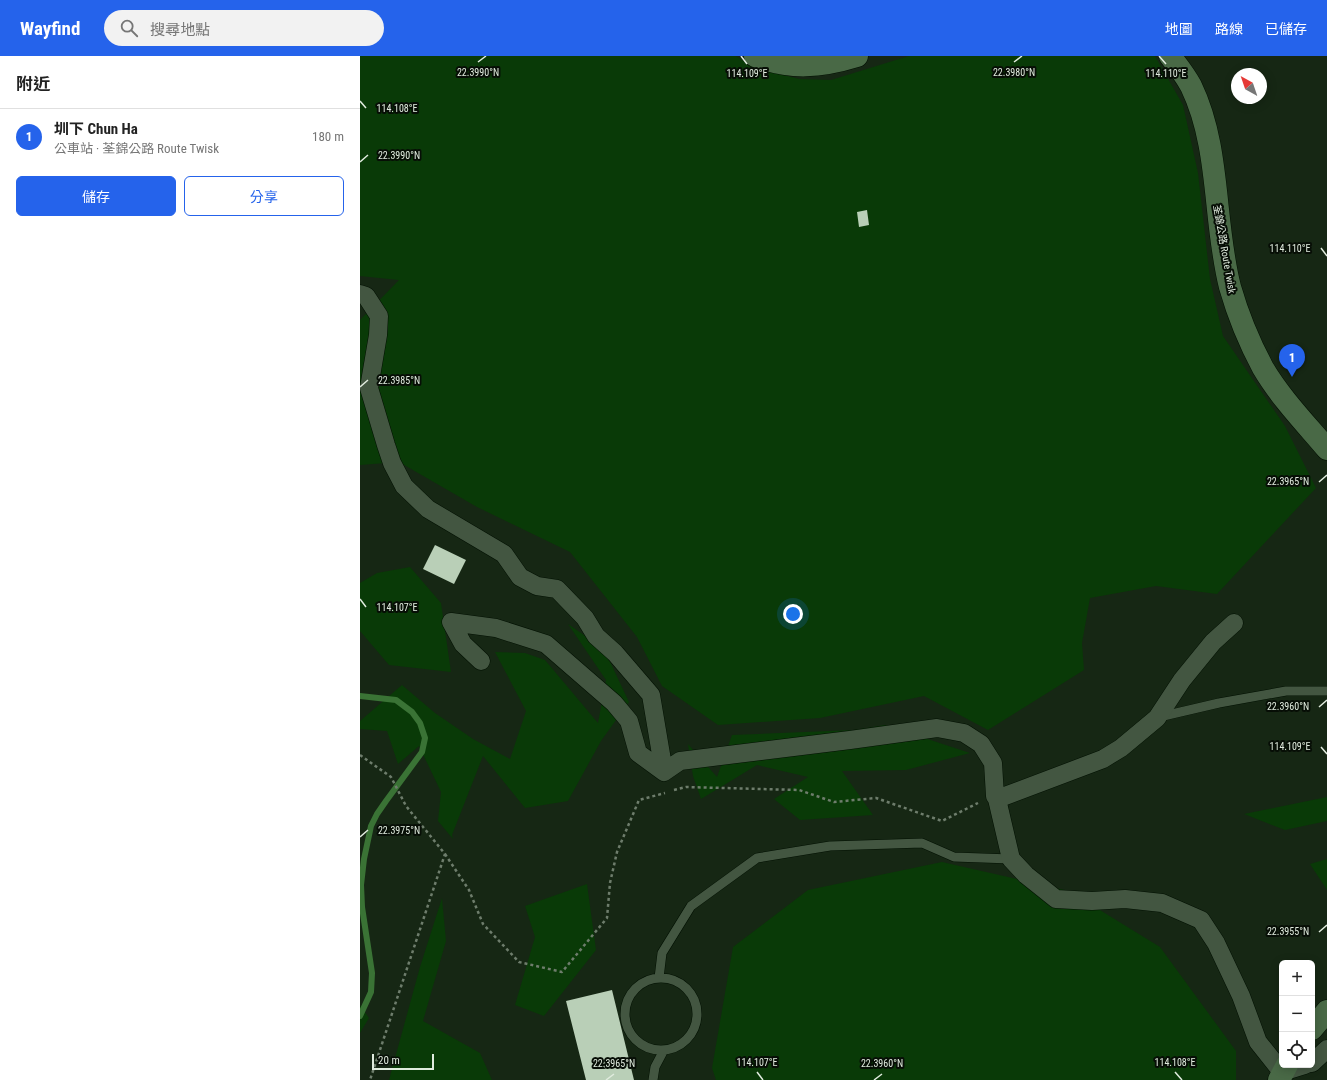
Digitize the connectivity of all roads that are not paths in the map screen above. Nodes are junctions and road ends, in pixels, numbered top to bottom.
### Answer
1 (755, 56) edge
2 (857, 56) edge
3 (1170, 56) edge
4 (360, 294) edge
5 (1327, 449) edge
6 (1234, 623) dead end
7 (481, 661) dead end
8 (1327, 691) edge
9 (1157, 718) junction
10 (664, 772) junction
11 (996, 798) junction
12 (1011, 859) junction
13 (659, 978) junction
14 (1327, 1011) edge
15 (1315, 1025) edge
16 (1327, 1049) edge
17 (664, 1050) junction
18 (1315, 1060) edge
19 (1295, 1068) edge
20 (1283, 1072) edge
21 (653, 1080) edge

1 - 2 main road
3 - 5 main road, 荃錦公路 Route Twisk
4 - 10 street
6 - 9 street
7 - 10 street
8 - 9 lane
9 - 11 street
10 - 11 street
11 - 12 street
12 - 13 lane
12 - 20 street
13 - 17 lane
13 - 17 lane
14 - 15 main road
16 - 18 street
17 - 21 lane
19 - 20 street

